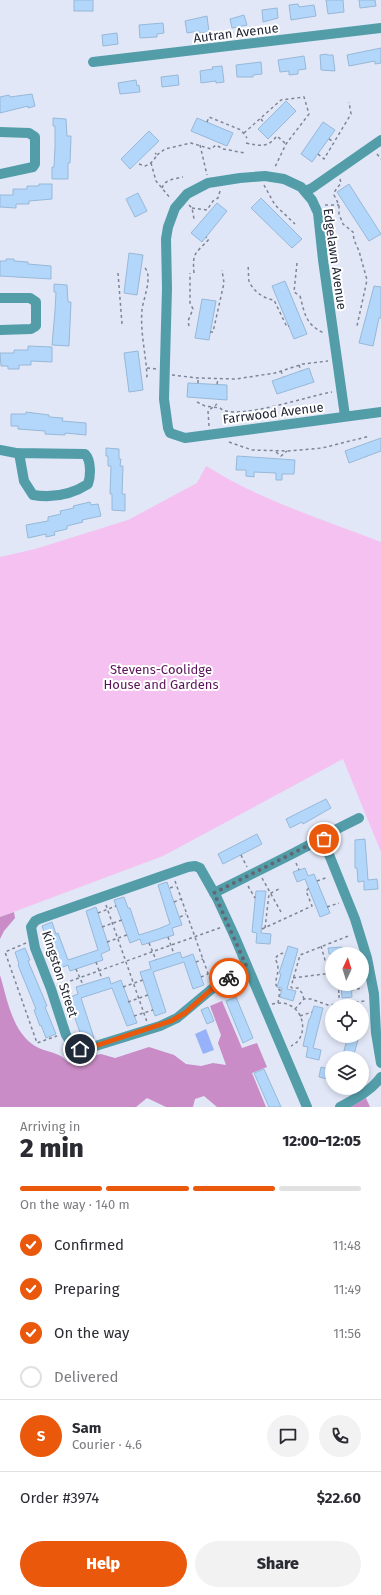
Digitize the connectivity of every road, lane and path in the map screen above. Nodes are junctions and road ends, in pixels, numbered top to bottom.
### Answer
1 (381, 28) edge
2 (93, 62) dead end
3 (349, 102) dead end
4 (274, 106) junction
5 (278, 109) dead end
6 (261, 119) junction
7 (207, 122) dead end
8 (264, 123) dead end
9 (0, 132) edge
10 (244, 133) junction
11 (247, 138) dead end
12 (329, 139) dead end
13 (381, 140) edge
14 (334, 142) junction
15 (246, 143) dead end
16 (286, 144) junction
17 (200, 145) junction
18 (376, 152) dead end
19 (245, 153) dead end
20 (318, 154) dead end
21 (381, 159) edge
22 (151, 163) junction
23 (139, 164) dead end
24 (146, 166) junction
25 (152, 170) junction
26 (0, 174) edge
27 (261, 176) junction
28 (273, 176) junction
29 (339, 176) dead end
30 (183, 177) dead end
31 (158, 183) junction
32 (208, 183) junction
33 (164, 184) junction
34 (162, 188) junction
35 (220, 191) dead end
36 (305, 191) junction
37 (180, 202) junction
38 (339, 205) junction
39 (192, 208) junction
40 (316, 208) junction
41 (194, 219) dead end
42 (295, 224) dead end
43 (206, 237) dead end
44 (297, 263) dead end
45 (145, 268) dead end
46 (248, 268) dead end
47 (222, 270) dead end
48 (118, 273) dead end
49 (190, 273) dead end
50 (194, 273) dead end
51 (0, 298) edge
52 (274, 300) junction
53 (277, 300) dead end
54 (214, 312) dead end
55 (217, 313) junction
56 (122, 324) dead end
57 (189, 326) dead end
58 (289, 326) dead end
59 (357, 326) dead end
60 (0, 330) edge
61 (210, 332) dead end
62 (333, 334) junction
63 (337, 360) junction
64 (299, 365) junction
65 (281, 371) junction
66 (301, 371) dead end
67 (165, 375) junction
68 (283, 377) dead end
69 (198, 378) junction
70 (146, 379) dead end
71 (218, 379) junction
72 (198, 383) dead end
73 (217, 384) dead end
74 (342, 390) junction
75 (197, 402) dead end
76 (205, 406) junction
77 (214, 407) junction
78 (220, 408) junction
79 (208, 411) junction
80 (381, 412) edge
81 (346, 416) junction
82 (209, 434) junction
83 (370, 436) dead end
84 (225, 441) dead end
85 (0, 450) edge
86 (275, 451) junction
87 (287, 452) junction
88 (19, 453) junction
89 (358, 818) dead end
90 (317, 844) junction
91 (241, 855) dead end
92 (172, 873) junction
93 (250, 874) junction
94 (336, 874) junction
95 (317, 881) dead end
96 (176, 886) junction
97 (170, 888) dead end
98 (280, 888) dead end
99 (309, 888) dead end
100 (214, 893) junction
101 (270, 893) junction
102 (103, 897) junction
103 (255, 898) dead end
104 (181, 899) junction
105 (274, 900) junction
106 (347, 900) junction
107 (174, 902) dead end
108 (268, 902) junction
109 (116, 906) dead end
110 (327, 907) dead end
111 (107, 910) junction
112 (280, 912) dead end
113 (98, 913) dead end
114 (186, 914) junction
115 (180, 917) dead end
116 (122, 920) dead end
117 (112, 923) junction
118 (229, 925) junction
119 (102, 927) dead end
120 (265, 928) junction
121 (262, 929) dead end
122 (359, 932) junction
123 (127, 935) dead end
124 (168, 937) dead end
125 (195, 937) junction
126 (117, 938) junction
127 (33, 940) junction
128 (107, 942) dead end
129 (149, 943) dead end
130 (171, 945) junction
131 (321, 946) junction
132 (152, 952) junction
133 (286, 953) dead end
134 (174, 954) dead end
135 (203, 959) junction
136 (156, 960) dead end
137 (325, 960) edge
138 (126, 961) junction
139 (96, 962) dead end
140 (196, 962) dead end
141 (246, 965) junction
142 (76, 969) dead end
143 (99, 970) junction
144 (208, 974) junction
145 (325, 974) edge
146 (80, 977) junction
147 (201, 977) dead end
148 (293, 978) junction
149 (102, 980) dead end
150 (143, 980) dead end
151 (133, 984) junction
152 (82, 985) dead end
153 (123, 987) dead end
154 (373, 987) junction
155 (50, 988) junction
156 (213, 988) junction
157 (369, 988) edge
158 (339, 991) edge
159 (342, 994) dead end
160 (148, 995) dead end
161 (339, 995) junction
162 (138, 999) junction
163 (286, 999) dead end
164 (304, 999) junction
165 (339, 999) edge
166 (374, 1000) junction
167 (369, 1001) edge
168 (128, 1002) dead end
169 (278, 1003) junction
170 (285, 1004) junction
171 (325, 1004) edge
172 (265, 1005) junction
173 (295, 1009) junction
174 (153, 1010) dead end
175 (312, 1012) dead end
176 (143, 1013) junction
177 (134, 1016) dead end
178 (300, 1016) junction
179 (149, 1029) junction
180 (65, 1033) junction
181 (283, 1049) junction
182 (381, 1063) edge
183 (381, 1077) edge
184 (307, 1107) edge
185 (340, 1107) edge

1 - 2 street, Autran Avenue
3 - 14 path
4 - 5 path
4 - 6 path
4 - 16 path
6 - 8 path
6 - 10 path
7 - 10 path
9 - 26 street
10 - 11 path
12 - 14 path
13 - 36 street
14 - 20 path
15 - 16 path
16 - 28 path
17 - 19 path
17 - 22 path
17 - 32 path
18 - 21 path
22 - 24 path
22 - 25 path
23 - 24 path
24 - 25 path
25 - 31 path
27 - 28 street, Edgelawn Avenue
27 - 32 street, Edgelawn Avenue
27 - 42 path
28 - 36 street, Edgelawn Avenue
29 - 38 path
30 - 33 path
31 - 33 path
31 - 34 path
32 - 37 street, Edgelawn Avenue
33 - 34 path
34 - 37 path
35 - 39 path
36 - 40 street, Edgelawn Avenue
37 - 39 path
37 - 67 street
38 - 40 path
38 - 59 path
39 - 41 path
40 - 62 street, Edgelawn Avenue
43 - 50 path
44 - 62 path
45 - 70 path
46 - 52 path
47 - 55 path
48 - 56 path
49 - 57 path
51 - 60 street
52 - 53 path
52 - 58 path
54 - 55 path
55 - 61 path
62 - 63 street, Edgelawn Avenue
63 - 64 path
63 - 74 street, Edgelawn Avenue
64 - 65 path
64 - 66 path
65 - 68 path
65 - 71 path
67 - 69 path
67 - 82 street, Farrwood Avenue
69 - 71 path
69 - 72 path
71 - 73 path
74 - 78 path
74 - 81 street, Edgelawn Avenue
75 - 76 path
76 - 77 path
76 - 79 path
77 - 78 path
77 - 78 path
77 - 79 path
79 - 82 path
80 - 81 street, Farrwood Avenue
81 - 82 street, Farrwood Avenue
83 - 87 path
84 - 86 path
85 - 88 street
86 - 87 path
86 - 87 path
88 - 88 street
89 - 90 street
90 - 93 street
90 - 94 street
91 - 93 path
92 - 96 path
92 - 100 street, Kingston Street
92 - 102 street, Kingston Street
93 - 100 street
93 - 101 path
93 - 103 path
94 - 95 path
94 - 106 street
96 - 97 path
96 - 104 path
98 - 101 path
99 - 120 path
100 - 118 street, Kingston Street
101 - 105 path
101 - 108 path
102 - 111 path
102 - 127 street, Kingston Street
104 - 107 path
104 - 114 path
105 - 108 path
105 - 112 path
106 - 110 path
106 - 122 street
108 - 120 path
109 - 111 path
111 - 113 path
111 - 117 path
114 - 115 path
114 - 125 path
116 - 117 path
117 - 119 path
117 - 126 path
118 - 125 path
118 - 141 street, Kingston Street
120 - 121 path
122 - 131 path
122 - 154 street
123 - 126 path
124 - 130 path
125 - 130 path
125 - 135 path
126 - 128 path
126 - 138 path
127 - 155 street, Kingston Street
127 - 180 path
129 - 132 path
130 - 132 path
130 - 134 path
131 - 137 path
131 - 148 path
132 - 136 path
132 - 138 path
133 - 169 path
135 - 140 path
135 - 144 path
138 - 143 path
138 - 151 path
139 - 143 path
141 - 156 street, Kingston Street
141 - 172 street, Kingston Street
142 - 146 path
143 - 146 path
143 - 149 path
144 - 147 path
144 - 156 path
145 - 148 path
146 - 152 path
146 - 155 path
148 - 164 path
150 - 151 path
151 - 153 path
151 - 162 path
154 - 157 path
154 - 166 street
155 - 180 street, Kingston Street
156 - 179 street, Kingston Street
158 - 161 path
159 - 161 path
160 - 162 path
161 - 165 path
162 - 168 path
162 - 176 path
163 - 170 path
164 - 171 path
164 - 173 path
166 - 167 path
166 - 182 street
169 - 170 path
169 - 172 path
170 - 173 path
172 - 181 street, Kingston Street
173 - 178 path
174 - 176 path
175 - 178 path
176 - 177 path
176 - 179 path
178 - 181 path
179 - 180 street, Kingston Street
181 - 184 street, Kingston Street
183 - 185 street

